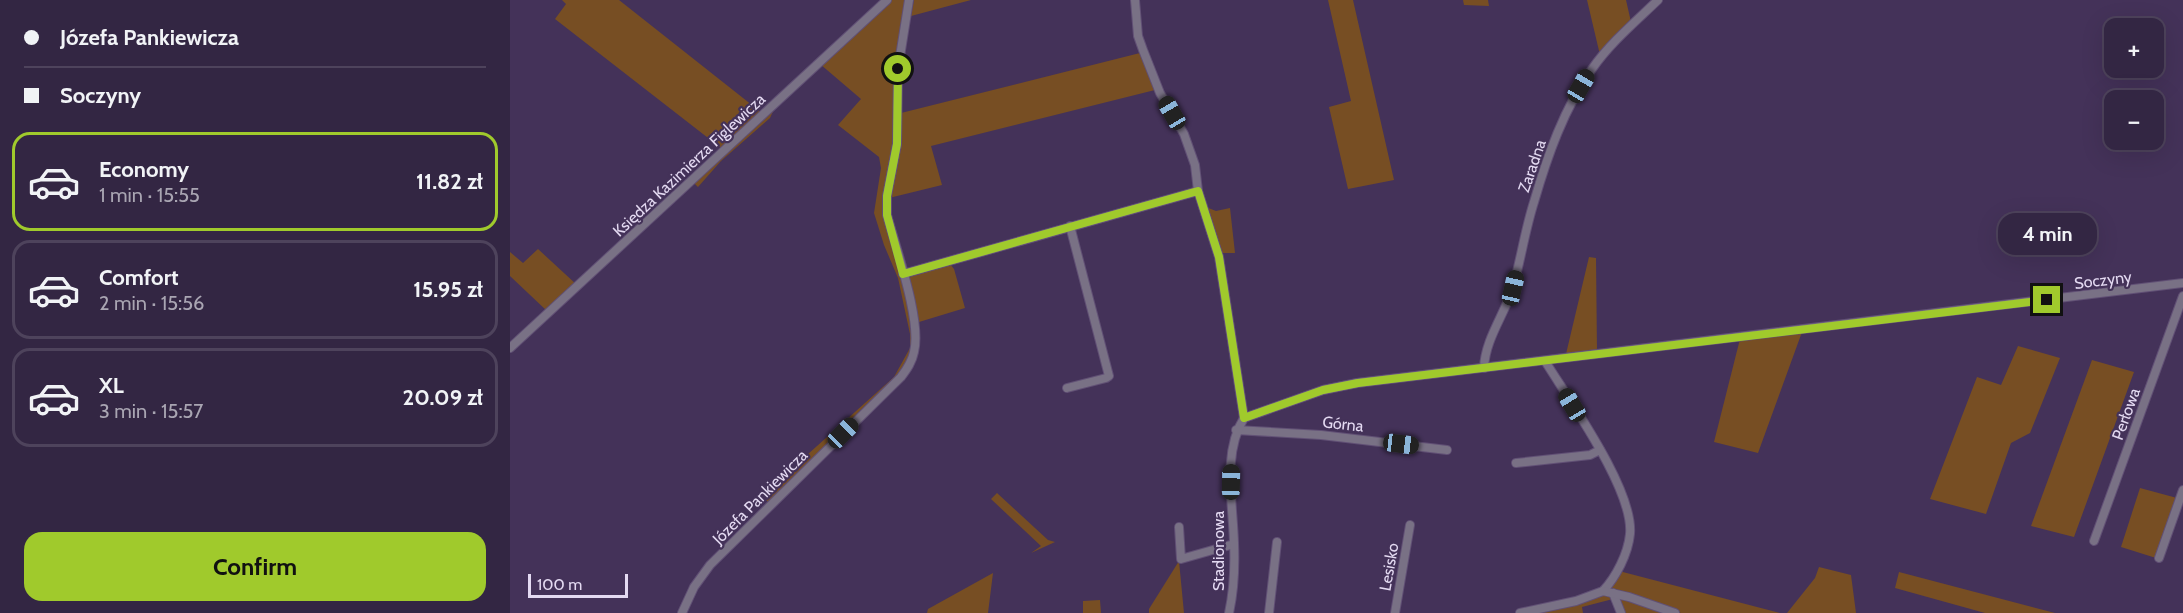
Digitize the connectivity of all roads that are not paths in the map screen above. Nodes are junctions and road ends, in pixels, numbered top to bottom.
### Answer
1 (887, 0) edge
2 (909, 0) edge
3 (1136, 0) edge
4 (1658, 0) edge
5 (1198, 191) junction
6 (1070, 226) junction
7 (903, 274) junction
8 (2183, 283) edge
9 (2183, 296) edge
10 (510, 348) edge
11 (1545, 361) junction
12 (1484, 368) junction
13 (1067, 388) dead end
14 (1244, 418) junction
15 (1236, 430) junction
16 (1447, 450) dead end
17 (1600, 450) junction
18 (1516, 463) dead end
19 (2183, 490) edge
20 (1410, 525) dead end
21 (1179, 527) dead end
22 (2094, 541) dead end
23 (1277, 542) dead end
24 (1234, 544) junction
25 (2159, 558) dead end
26 (1603, 591) junction
27 (1613, 593) junction
28 (682, 613) edge
29 (1229, 613) edge
30 (1269, 613) edge
31 (1395, 613) edge
32 (1520, 613) edge
33 (1621, 613) edge
34 (1676, 613) edge

1 - 10 street, Księdza Kazimierza Figlewicza
2 - 7 street, Józefa Pankiewicza
3 - 5 street
4 - 12 street, Zaradna
5 - 6 street
5 - 14 street
6 - 7 street
6 - 13 street
7 - 28 street, Józefa Pankiewicza
8 - 11 street, Soczyny
9 - 22 street, Perłowa
11 - 12 street, Soczyny
11 - 17 street
12 - 14 street, Soczyny
14 - 15 street, Stadionowa
15 - 16 street, Górna
15 - 24 street, Stadionowa
17 - 18 street
17 - 26 street
19 - 25 street
20 - 31 street, Lesisko
21 - 24 street
23 - 30 street
24 - 29 street, Stadionowa
26 - 27 street
26 - 32 street
27 - 33 street
27 - 34 street

